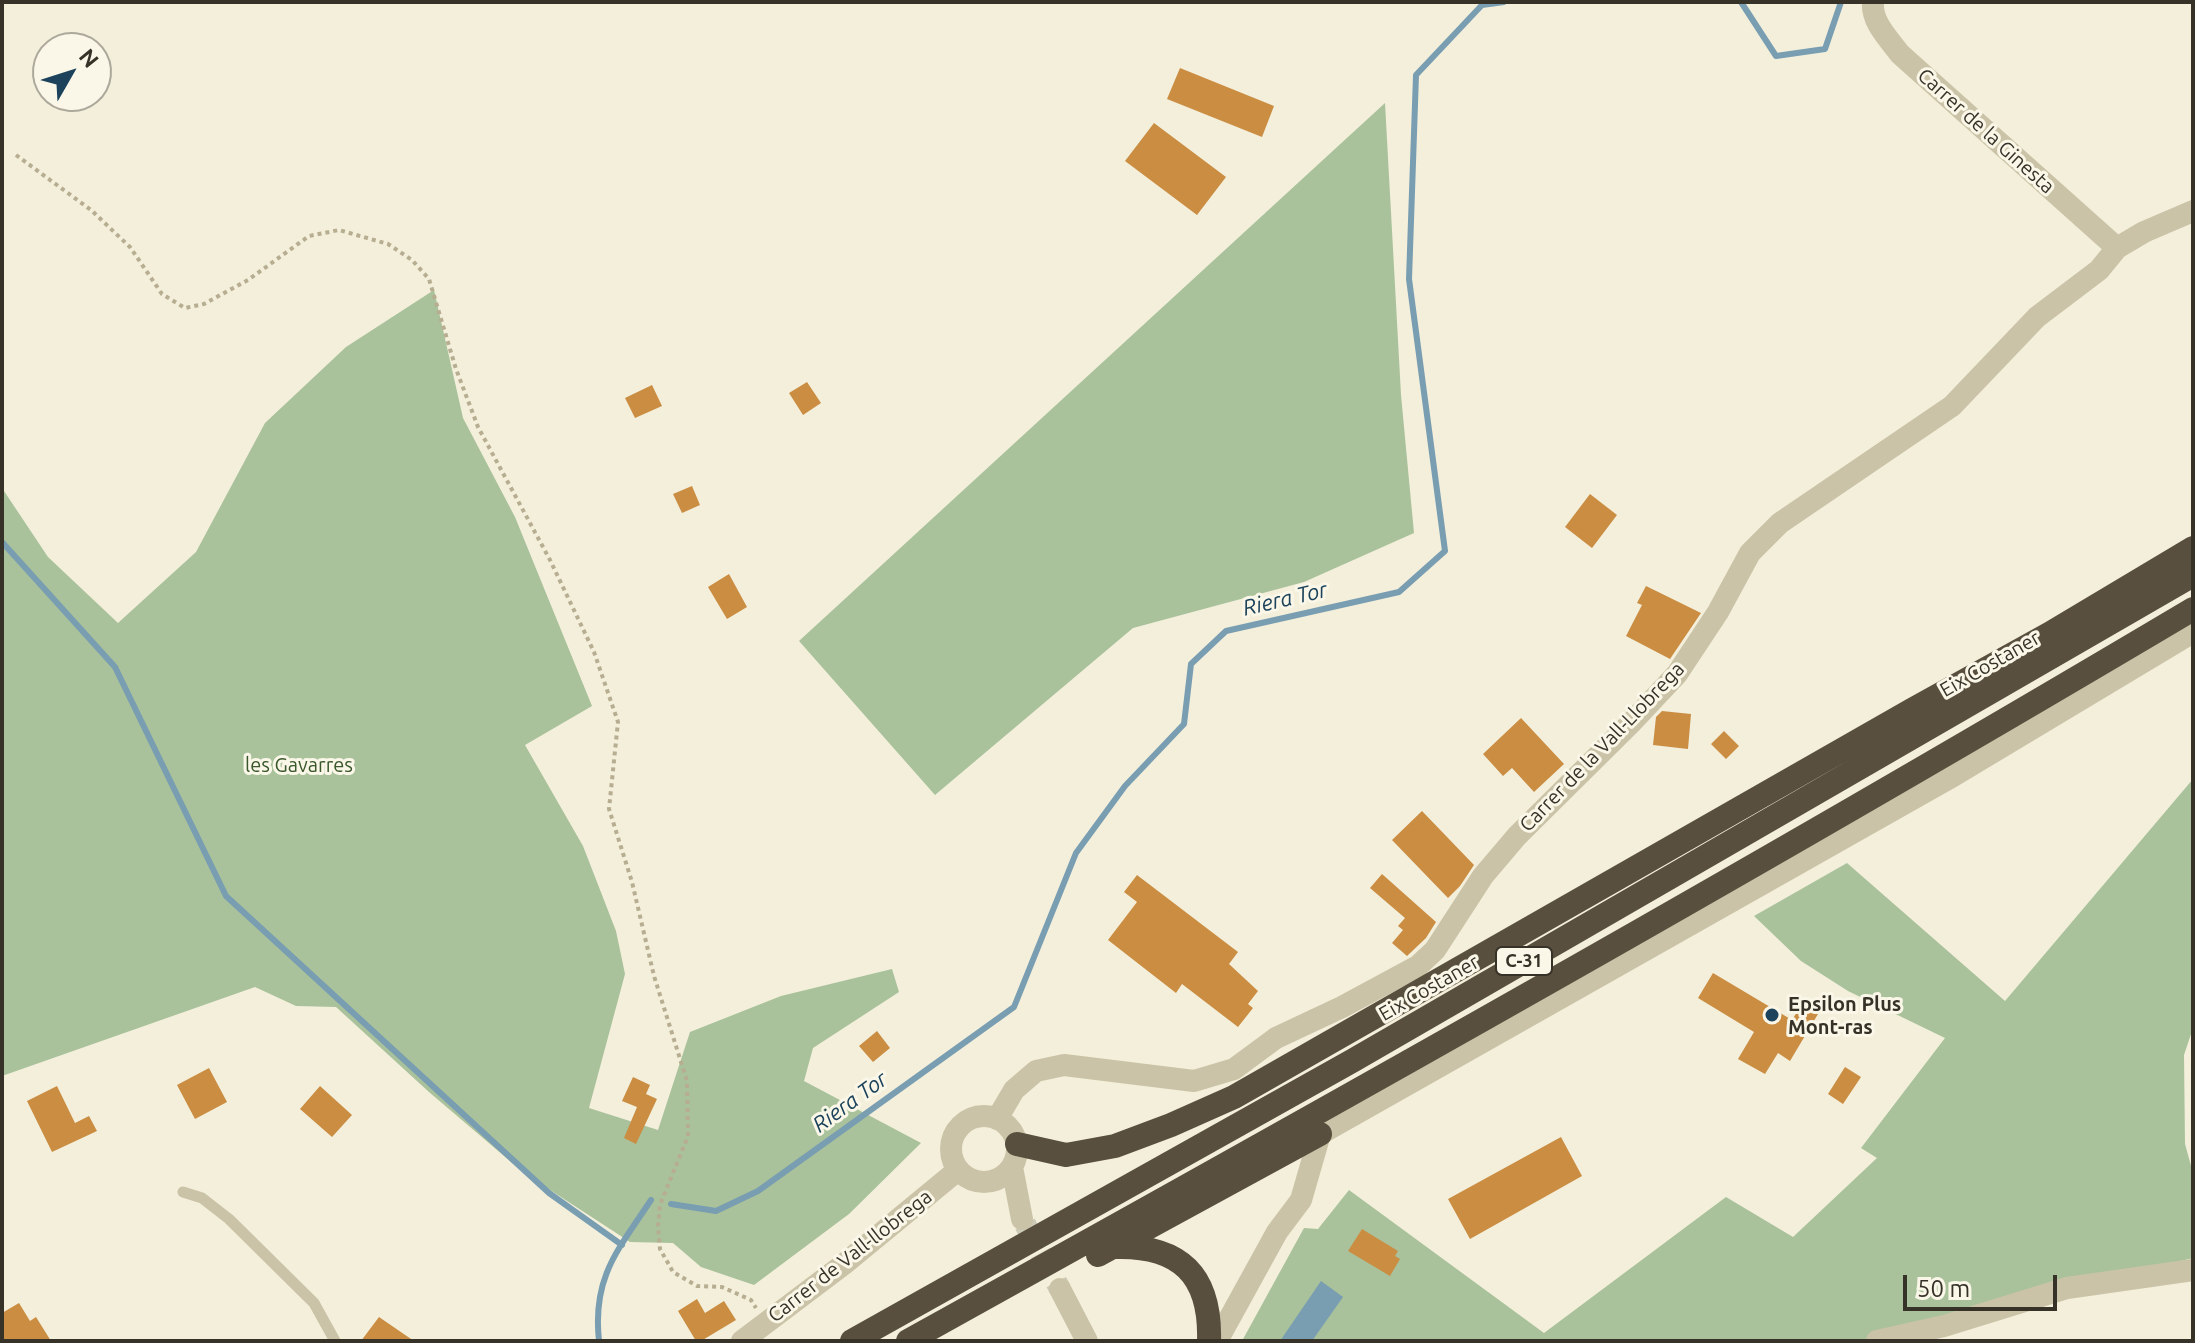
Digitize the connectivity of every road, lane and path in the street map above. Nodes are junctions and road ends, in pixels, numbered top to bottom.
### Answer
1 (1873, 2) edge
2 (16, 155) dead end
3 (2193, 211) edge
4 (2117, 248) junction
5 (2193, 548) edge
6 (2193, 575) edge
7 (2193, 609) edge
8 (2193, 632) edge
9 (997, 1119) junction
10 (1320, 1134) junction
11 (1015, 1156) junction
12 (958, 1170) junction
13 (985, 1183) junction
14 (183, 1192) dead end
15 (1112, 1247) junction
16 (2193, 1270) edge
17 (1060, 1289) tunnel mouth
18 (766, 1323) junction
19 (335, 1341) edge
20 (742, 1341) edge
21 (852, 1341) edge
22 (908, 1341) edge
23 (933, 1341) edge
24 (1087, 1341) edge
25 (1209, 1341) edge
26 (1217, 1341) edge
27 (1877, 1341) edge

1 - 4 street, Carrer de la Ginesta
2 - 18 path
3 - 4 street, Carrer de la Vall-Llobrega
4 - 9 street, Carrer de la Vall-Llobrega
5 - 11 highway
6 - 21 highway, Eix Costaner / C-31
7 - 22 highway, C-31
8 - 10 street
9 - 11 street
9 - 12 street
10 - 15 highway
10 - 26 street
11 - 13 street
11 - 13 street
12 - 13 street
12 - 18 street, Carrer de Vall-llobrega
14 - 19 lane
15 - 23 highway
15 - 25 highway
16 - 27 street
17 - 24 street
18 - 20 street, Carrer de Vall-llobrega

